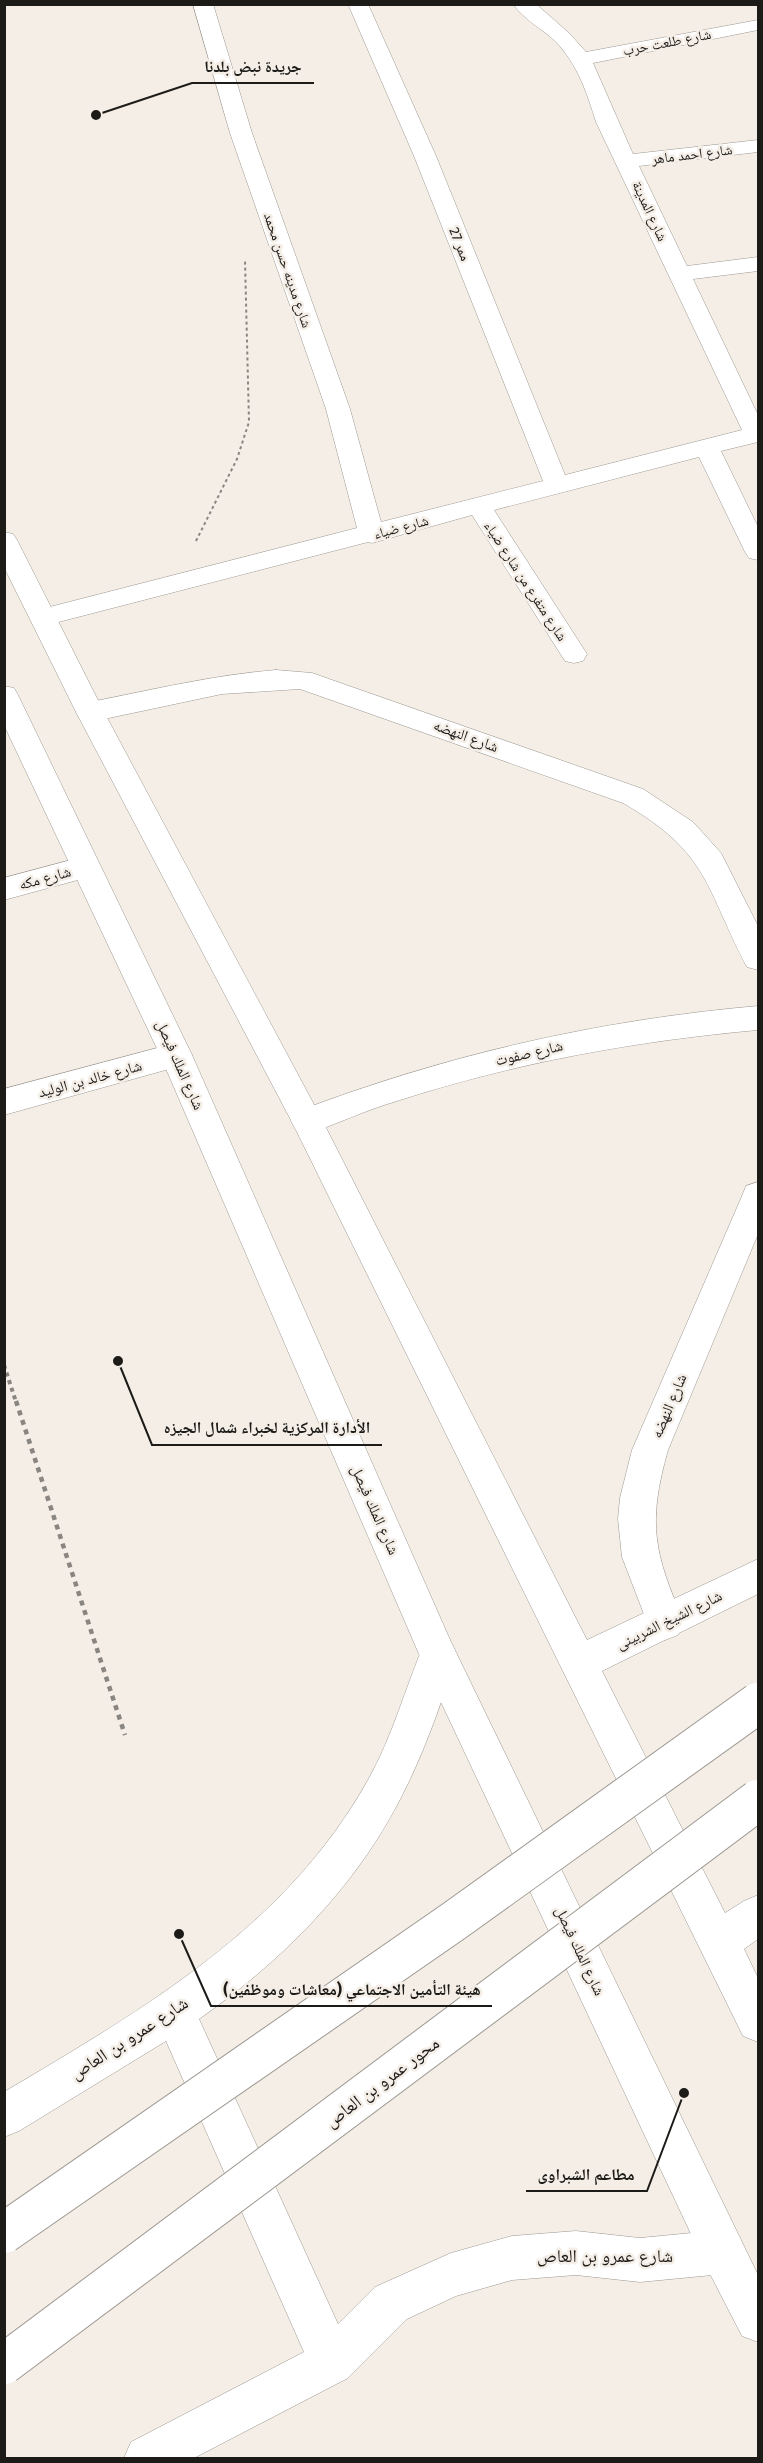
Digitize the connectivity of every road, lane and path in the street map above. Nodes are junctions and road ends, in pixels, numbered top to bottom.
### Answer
1 (203, 4) edge
2 (358, 4) edge
3 (523, 4) edge
4 (737, 4) edge
5 (756, 28) edge
6 (581, 59) junction
7 (759, 146) edge
8 (626, 161) junction
9 (244, 260) dead end
10 (759, 264) edge
11 (679, 274) junction
12 (757, 435) edge
13 (707, 447) junction
14 (557, 486) junction
15 (479, 507) junction
16 (372, 535) junction
17 (4, 540) edge
18 (759, 552) edge
19 (174, 585) junction
20 (43, 617) junction
21 (574, 654) dead end
22 (7, 708) edge
23 (90, 712) junction
24 (86, 867) junction
25 (4, 889) edge
26 (759, 959) edge
27 (759, 1018) edge
28 (176, 1055) junction
29 (4, 1102) edge
30 (306, 1121) junction
31 (759, 1196) edge
32 (4, 1365) edge
33 (759, 1576) edge
34 (665, 1623) junction
35 (438, 1655) junction
36 (579, 1663) junction
37 (759, 1702) edge
38 (125, 1735) dead end
39 (759, 1800) edge
40 (759, 1915) edge
41 (719, 1942) junction
42 (174, 2012) junction
43 (759, 2021) edge
44 (4, 2116) edge
45 (4, 2233) edge
46 (723, 2252) junction
47 (759, 2320) edge
48 (332, 2362) junction
49 (4, 2364) edge
50 (147, 2458) edge

1 - 16 street, شارع مدينه حسن محمد
2 - 14 street, ممر 27
3 - 6 street, شارع المدينة
4 - 5 street
5 - 6 street, شارع طلعت حرب
6 - 8 street, شارع المدينة
7 - 8 street, شارع احمد ماهر
8 - 11 street, شارع المدينة
9 - 19 path
10 - 11 street
11 - 12 street, شارع المدينة
12 - 13 street, شارع ضياء
13 - 14 street, شارع ضياء
13 - 18 street
14 - 15 street, شارع ضياء
15 - 16 street, شارع ضياء
15 - 21 street, شارع متفرع من شارع ضياء
16 - 19 street, شارع ضياء
17 - 20 street
19 - 20 street, شارع ضياء
20 - 23 street
22 - 24 street, شارع الملك فيصل
23 - 26 street, شارع النهضه
23 - 30 street
24 - 25 street, شارع مكه
24 - 28 street, شارع الملك فيصل
27 - 30 street, شارع صفوت
28 - 29 street, شارع خالد بن الوليد
28 - 35 street, شارع الملك فيصل
30 - 36 street
31 - 34 street, شارع النهضه
32 - 38 path
33 - 34 street, شارع الشيخ الشربينى
34 - 36 street, شارع الشيخ الشربينى
35 - 42 street, شارع عمرو بن العاص
35 - 46 street, شارع الملك فيصل
36 - 41 street
37 - 45 street, bridge
39 - 49 street, محور عمرو بن العاص, bridge
40 - 41 street
41 - 43 street
42 - 44 street, شارع عمرو بن العاص
42 - 48 street
46 - 47 street, شارع الملك فيصل
46 - 48 street, شارع عمرو بن العاص
48 - 50 street, شارع عمرو بن العاص

